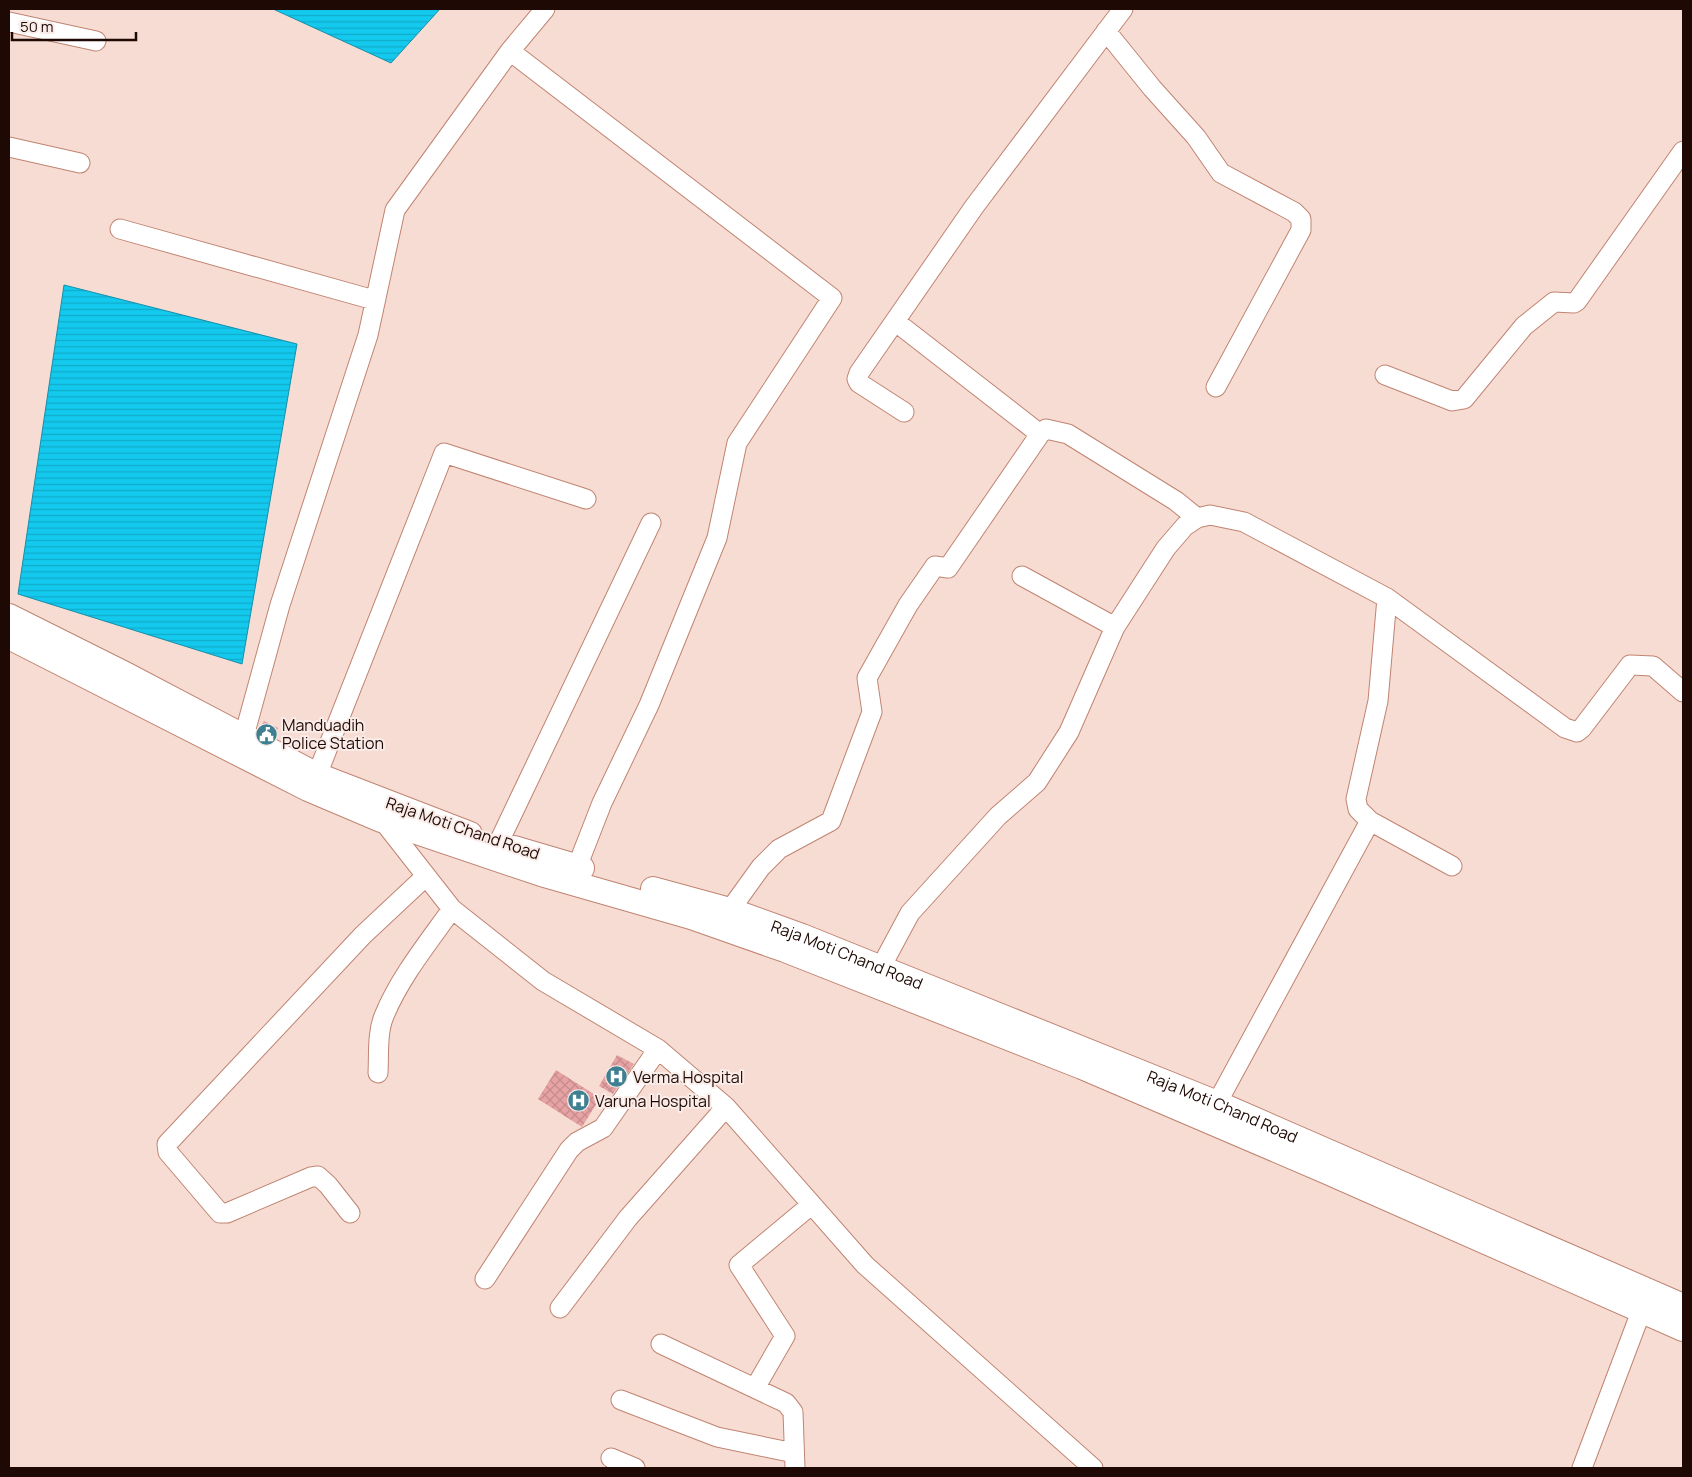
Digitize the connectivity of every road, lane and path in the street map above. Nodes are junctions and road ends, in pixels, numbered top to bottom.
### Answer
1 (545, 9) edge
2 (1123, 9) edge
3 (9, 22) edge
4 (1106, 31) junction
5 (96, 41) dead end
6 (510, 51) junction
7 (9, 147) edge
8 (1682, 155) edge
9 (80, 163) dead end
10 (120, 229) dead end
11 (374, 300) junction
12 (896, 322) junction
13 (1385, 374) dead end
14 (1216, 387) dead end
15 (904, 412) dead end
16 (1040, 434) junction
17 (586, 500) dead end
18 (1197, 518) junction
19 (651, 523) dead end
20 (1022, 576) dead end
21 (1387, 598) junction
22 (9, 616) edge
23 (1116, 627) junction
24 (9, 637) edge
25 (1683, 692) edge
26 (244, 736) junction
27 (317, 775) junction
28 (373, 796) junction
29 (381, 820) junction
30 (1370, 821) junction
31 (498, 844) junction
32 (1452, 866) dead end
33 (577, 867) junction
34 (425, 877) junction
35 (452, 909) junction
36 (730, 910) junction
37 (881, 967) junction
38 (658, 1049) junction
39 (378, 1073) dead end
40 (1217, 1103) junction
41 (726, 1107) junction
42 (811, 1205) junction
43 (350, 1213) dead end
44 (485, 1279) dead end
45 (1683, 1306) edge
46 (560, 1308) dead end
47 (1642, 1309) junction
48 (1683, 1329) edge
49 (661, 1344) dead end
50 (755, 1388) junction
51 (621, 1400) dead end
52 (611, 1458) dead end
53 (794, 1461) edge
54 (635, 1468) edge
55 (1093, 1468) edge
56 (1582, 1468) edge

1 - 6 street
2 - 4 street
3 - 5 street
4 - 12 street
4 - 14 street
6 - 11 street
6 - 33 street
7 - 9 street
8 - 13 street
10 - 11 street
11 - 26 street
12 - 15 street
12 - 16 street
16 - 18 street
16 - 36 street
17 - 27 street
18 - 21 street
18 - 23 street
19 - 31 street
20 - 23 street
21 - 25 street
21 - 30 street
22 - 26 main road, Raja Moti Chand Road
23 - 37 street
24 - 29 main road
26 - 27 main road, Raja Moti Chand Road
27 - 28 main road, Raja Moti Chand Road
28 - 29 street
28 - 31 main road, Raja Moti Chand Road
29 - 34 street
29 - 47 main road
30 - 32 street
30 - 40 street
31 - 33 main road, Raja Moti Chand Road
33 - 36 main road, Raja Moti Chand Road
34 - 35 street
34 - 43 street
35 - 38 street
35 - 39 street
36 - 37 main road, Raja Moti Chand Road
37 - 40 main road, Raja Moti Chand Road
38 - 41 street
38 - 44 street
40 - 45 main road, Raja Moti Chand Road
41 - 42 street
41 - 46 street
42 - 50 street
42 - 55 street
47 - 48 main road
47 - 56 street
49 - 50 street
50 - 53 street
51 - 53 street
52 - 54 street

